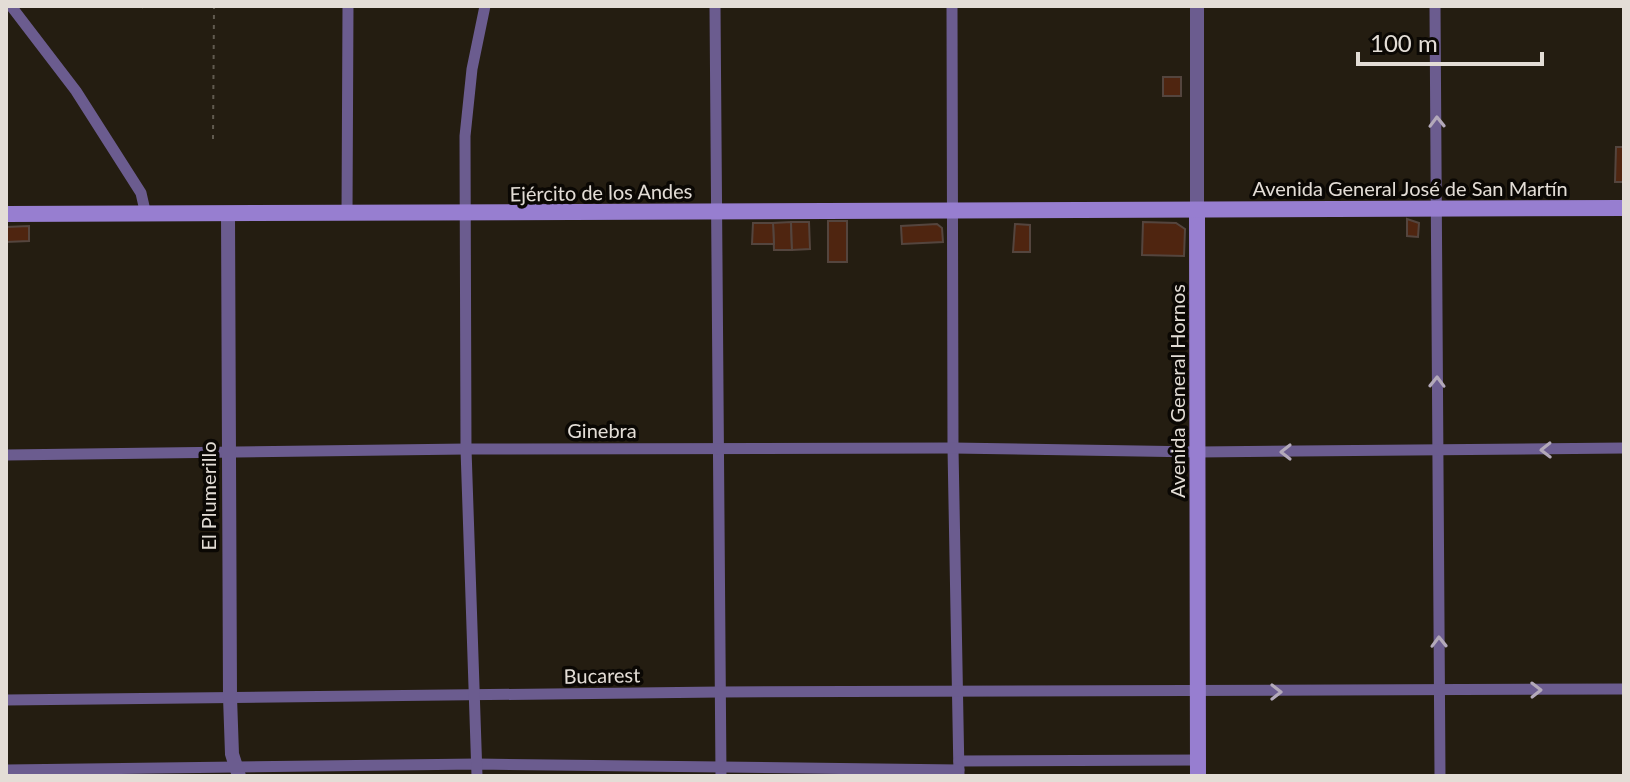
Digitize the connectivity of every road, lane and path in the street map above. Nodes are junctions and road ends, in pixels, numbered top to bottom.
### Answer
1 (11, 6) edge
2 (214, 6) edge
3 (348, 6) edge
4 (485, 6) edge
5 (715, 6) edge
6 (952, 6) edge
7 (1197, 6) edge
8 (1435, 6) edge
9 (213, 139) dead end
10 (1438, 208) junction
11 (1624, 208) edge
12 (954, 211) junction
13 (1197, 211) junction
14 (718, 212) junction
15 (6, 214) edge
16 (228, 214) junction
17 (347, 214) junction
18 (146, 215) junction
19 (466, 215) junction
20 (953, 448) junction
21 (1624, 448) edge
22 (466, 449) junction
23 (717, 450) junction
24 (1436, 451) junction
25 (1199, 452) junction
26 (229, 453) junction
27 (6, 455) edge
28 (1624, 689) edge
29 (957, 691) junction
30 (1440, 691) junction
31 (720, 692) junction
32 (1198, 693) junction
33 (476, 696) junction
34 (230, 697) junction
35 (6, 700) edge
36 (1198, 768) edge
37 (959, 769) edge
38 (6, 770) edge
39 (477, 770) edge
40 (721, 772) edge
41 (237, 773) edge
42 (1440, 776) edge

1 - 18 street
2 - 9 path
3 - 17 street
4 - 19 street
5 - 14 street
6 - 12 street
7 - 13 street, Avenida General Hornos
10 -> 8 street
10 - 11 main road, Avenida General José de San Martín
10 - 13 main road, Avenida General José de San Martín
24 -> 10 street
12 - 13 main road, Ejército de los Andes
12 - 14 main road, Ejército de los Andes
12 - 20 street
13 - 25 main road, Avenida General Hornos
14 - 19 main road, Ejército de los Andes
14 - 23 street
15 - 18 main road, Ejército de los Andes
16 - 17 main road, Ejército de los Andes
16 - 18 main road, Ejército de los Andes
16 - 26 street, El Plumerillo
17 - 19 main road, Ejército de los Andes
19 - 22 street
20 - 23 street, Ginebra
20 - 25 street, Ginebra
20 - 29 street
21 -> 24 street, Ginebra
22 - 23 street, Ginebra
22 - 26 street, Ginebra
22 - 33 street
23 - 31 street
24 -> 25 street, Ginebra
30 -> 24 street
25 - 32 main road, Avenida General Hornos
26 - 27 street, Ginebra
26 - 34 street, El Plumerillo
30 -> 28 street, Bucarest
29 - 31 street, Bucarest
29 - 32 street, Bucarest
29 - 37 street
32 -> 30 street, Bucarest
30 - 42 street
31 - 33 street, Bucarest
31 - 40 street
32 - 36 main road, Avenida General Hornos
33 - 34 street, Bucarest
33 - 39 street
34 - 35 street, Bucarest
34 - 41 street, El Plumerillo
36 - 37 street
37 - 40 street
38 - 41 street
39 - 40 street
39 - 41 street

